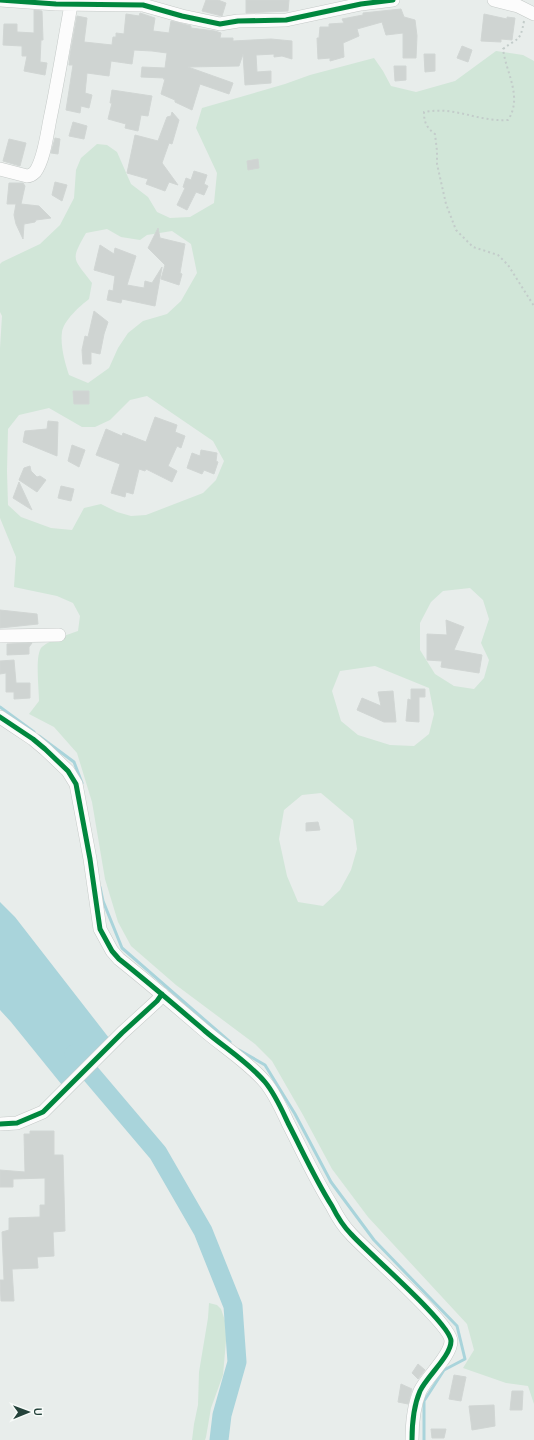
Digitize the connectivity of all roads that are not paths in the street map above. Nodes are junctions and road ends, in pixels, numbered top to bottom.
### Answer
1 (0, 0) edge
2 (393, 0) edge
3 (494, 0) edge
4 (71, 4) junction
5 (340, 5) edge
6 (530, 12) edge
7 (0, 169) edge
8 (59, 635) dead end
9 (0, 636) edge
10 (0, 716) edge
11 (162, 994) junction
12 (0, 1124) edge
13 (412, 1440) edge

1 - 4 street
2 - 5 street
3 - 6 street
4 - 5 street
4 - 7 street
8 - 9 street
10 - 11 street
11 - 12 street
11 - 13 street

